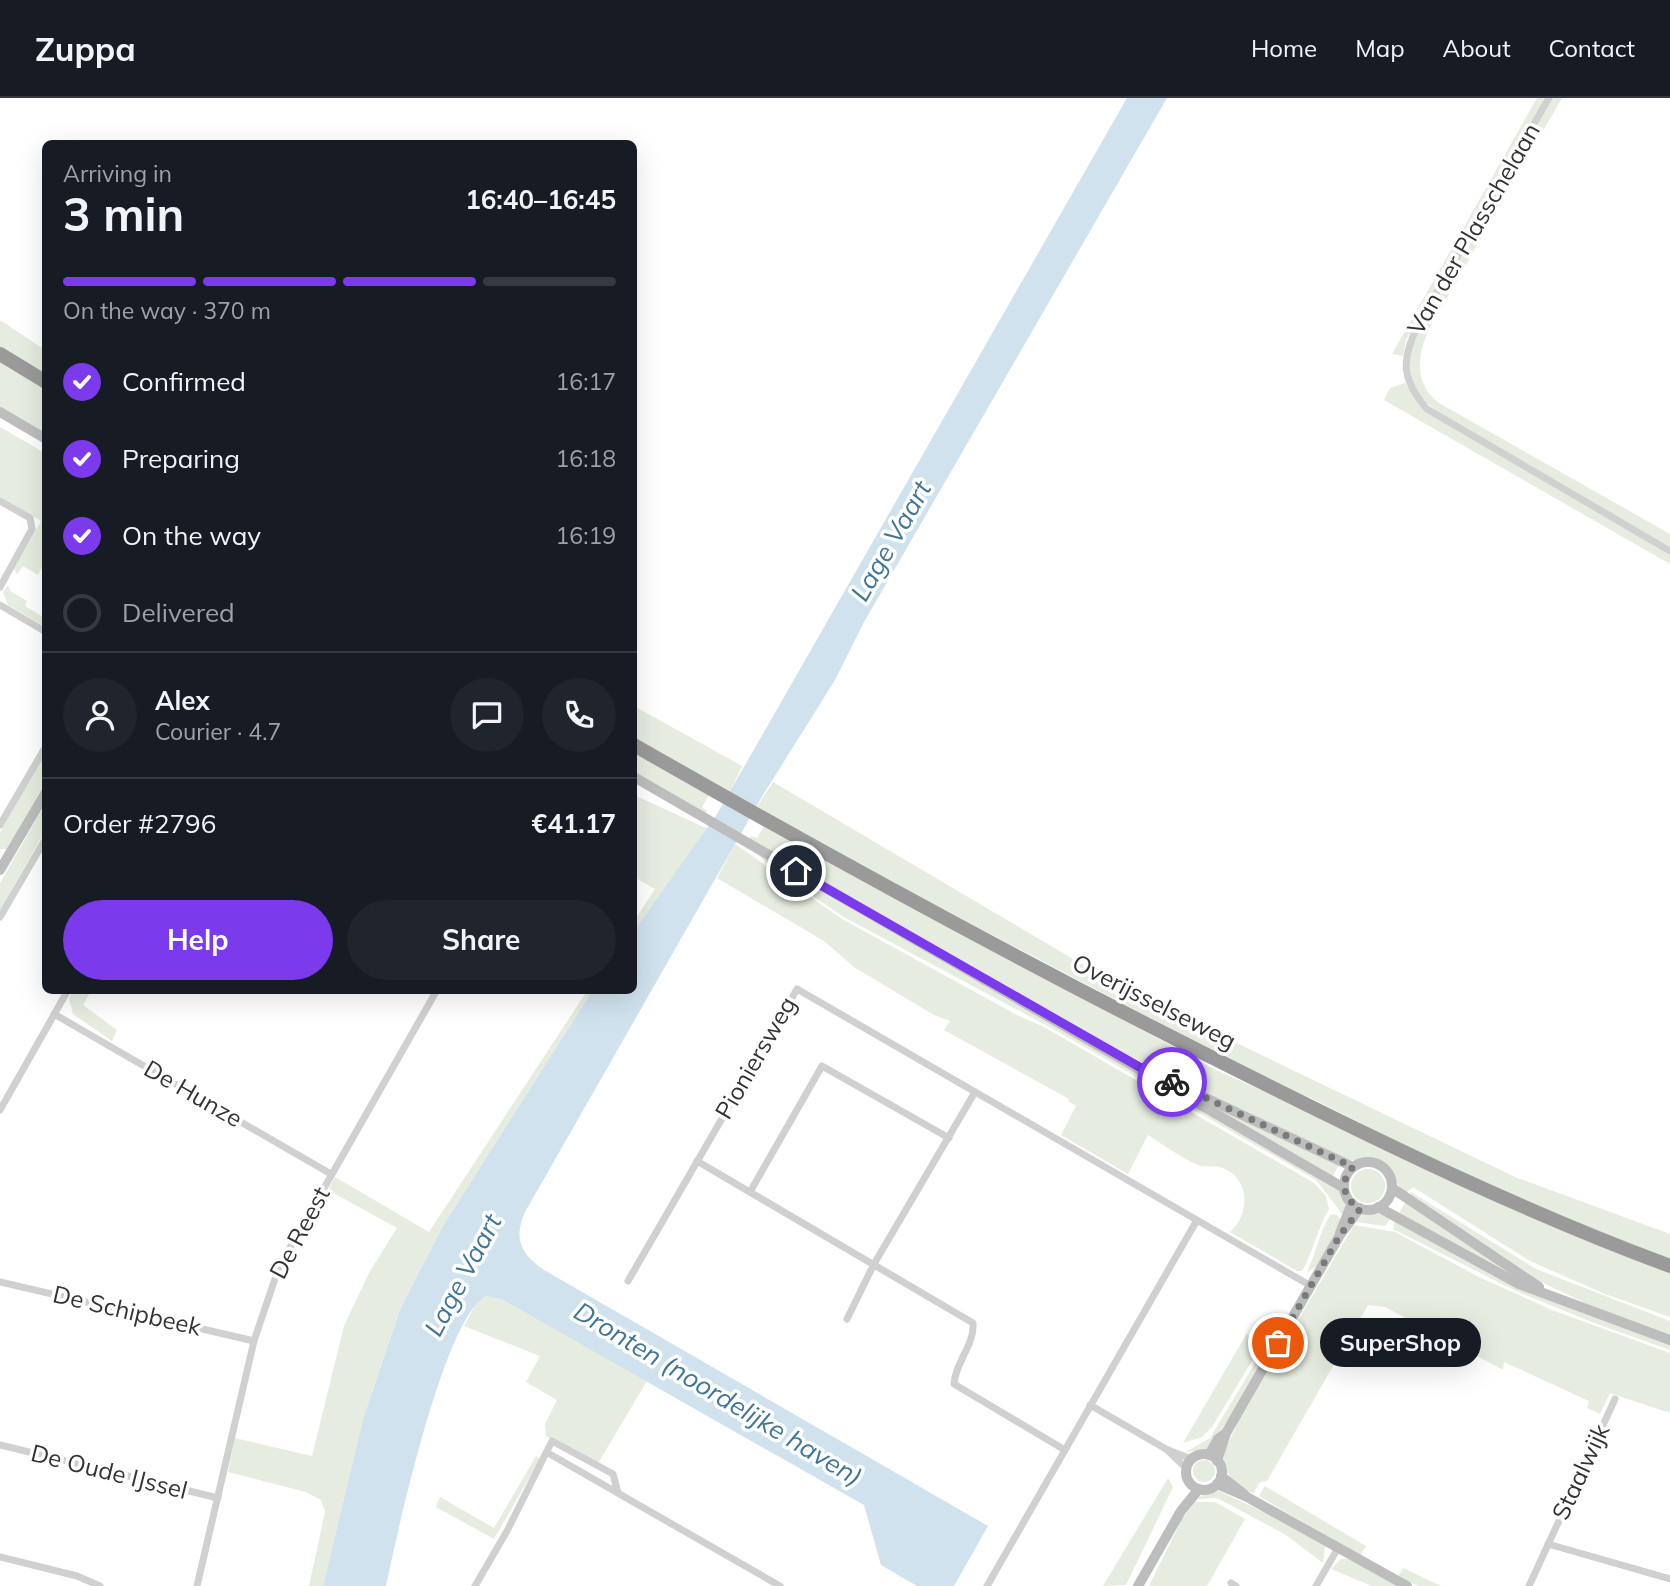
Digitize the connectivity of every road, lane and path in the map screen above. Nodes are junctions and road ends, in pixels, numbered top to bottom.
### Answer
1 (1549, 98) edge
2 (0, 354) edge
3 (42, 380) edge
4 (0, 412) edge
5 (42, 437) edge
6 (0, 501) edge
7 (1670, 551) edge
8 (0, 587) edge
9 (0, 606) edge
10 (42, 630) edge
11 (637, 747) edge
12 (42, 753) edge
13 (637, 780) edge
14 (42, 799) edge
15 (0, 825) edge
16 (42, 845) edge
17 (1, 866) edge
18 (0, 917) edge
19 (66, 994) edge
20 (435, 994) edge
21 (54, 1014) junction
22 (1150, 1073) junction
23 (975, 1092) junction
24 (0, 1110) edge
25 (949, 1138) junction
26 (697, 1161) junction
27 (1353, 1167) junction
28 (331, 1174) junction
29 (1344, 1188) junction
30 (1392, 1188) junction
31 (750, 1192) junction
32 (1356, 1206) junction
33 (1378, 1208) junction
34 (1197, 1220) junction
35 (874, 1264) junction
36 (1670, 1266) edge
37 (628, 1280) dead end
38 (0, 1282) edge
39 (1311, 1286) junction
40 (1547, 1293) junction
41 (847, 1319) dead end
42 (254, 1340) junction
43 (1670, 1340) edge
44 (1615, 1399) dead end
45 (1090, 1405) junction
46 (0, 1445) edge
47 (1065, 1450) junction
48 (548, 1453) junction
49 (1213, 1458) junction
50 (1189, 1464) junction
51 (1219, 1480) junction
52 (1195, 1487) junction
53 (618, 1493) junction
54 (218, 1498) junction
55 (1548, 1545) junction
56 (1338, 1548) junction
57 (0, 1558) edge
58 (1670, 1579) edge
59 (100, 1586) edge
60 (197, 1586) edge
61 (475, 1586) edge
62 (780, 1586) edge
63 (987, 1586) edge
64 (1138, 1586) edge
65 (1316, 1586) edge
66 (1407, 1586) edge
67 (1529, 1586) edge

1 - 7 street, Van der Plasschelaan
2 - 3 highway
4 - 5 main road
6 - 8 street
9 - 10 street
11 - 36 highway, Overijsselseweg
12 - 15 street
13 - 22 main road
14 - 17 main road
16 - 18 street
19 - 21 street
20 - 28 street, De Reest
21 - 24 street
21 - 28 street, De Hunze
22 - 27 main road
22 - 29 main road
23 - 25 street
23 - 26 street, Pioniersweg
23 - 34 street, Pioniersweg
25 - 31 street
25 - 35 street
26 - 31 street
26 - 37 street, Pioniersweg
27 - 29 main road
27 - 30 main road
28 - 42 street, De Reest
29 - 32 main road
30 - 33 main road
30 - 40 main road
31 - 35 street
32 - 33 main road
32 - 39 main road
33 - 40 main road
34 - 39 street, Pioniersweg
34 - 45 street
35 - 41 street
35 - 47 street
38 - 42 street, De Schipbeek
39 - 49 main road
40 - 43 main road
42 - 54 street, De Reest
44 - 55 street, Staalwijk
45 - 47 street
45 - 50 street
46 - 54 street, De Oude IJssel
47 - 63 street
48 - 53 street
48 - 53 street
48 - 61 street
49 - 50 main road
49 - 51 main road
50 - 52 main road
51 - 52 main road
51 - 56 main road
52 - 64 main road
53 - 62 street
54 - 60 street, De Reest
55 - 58 street, Staalwijk
55 - 67 street, Staalwijk
56 - 65 street
56 - 66 main road
57 - 59 street

